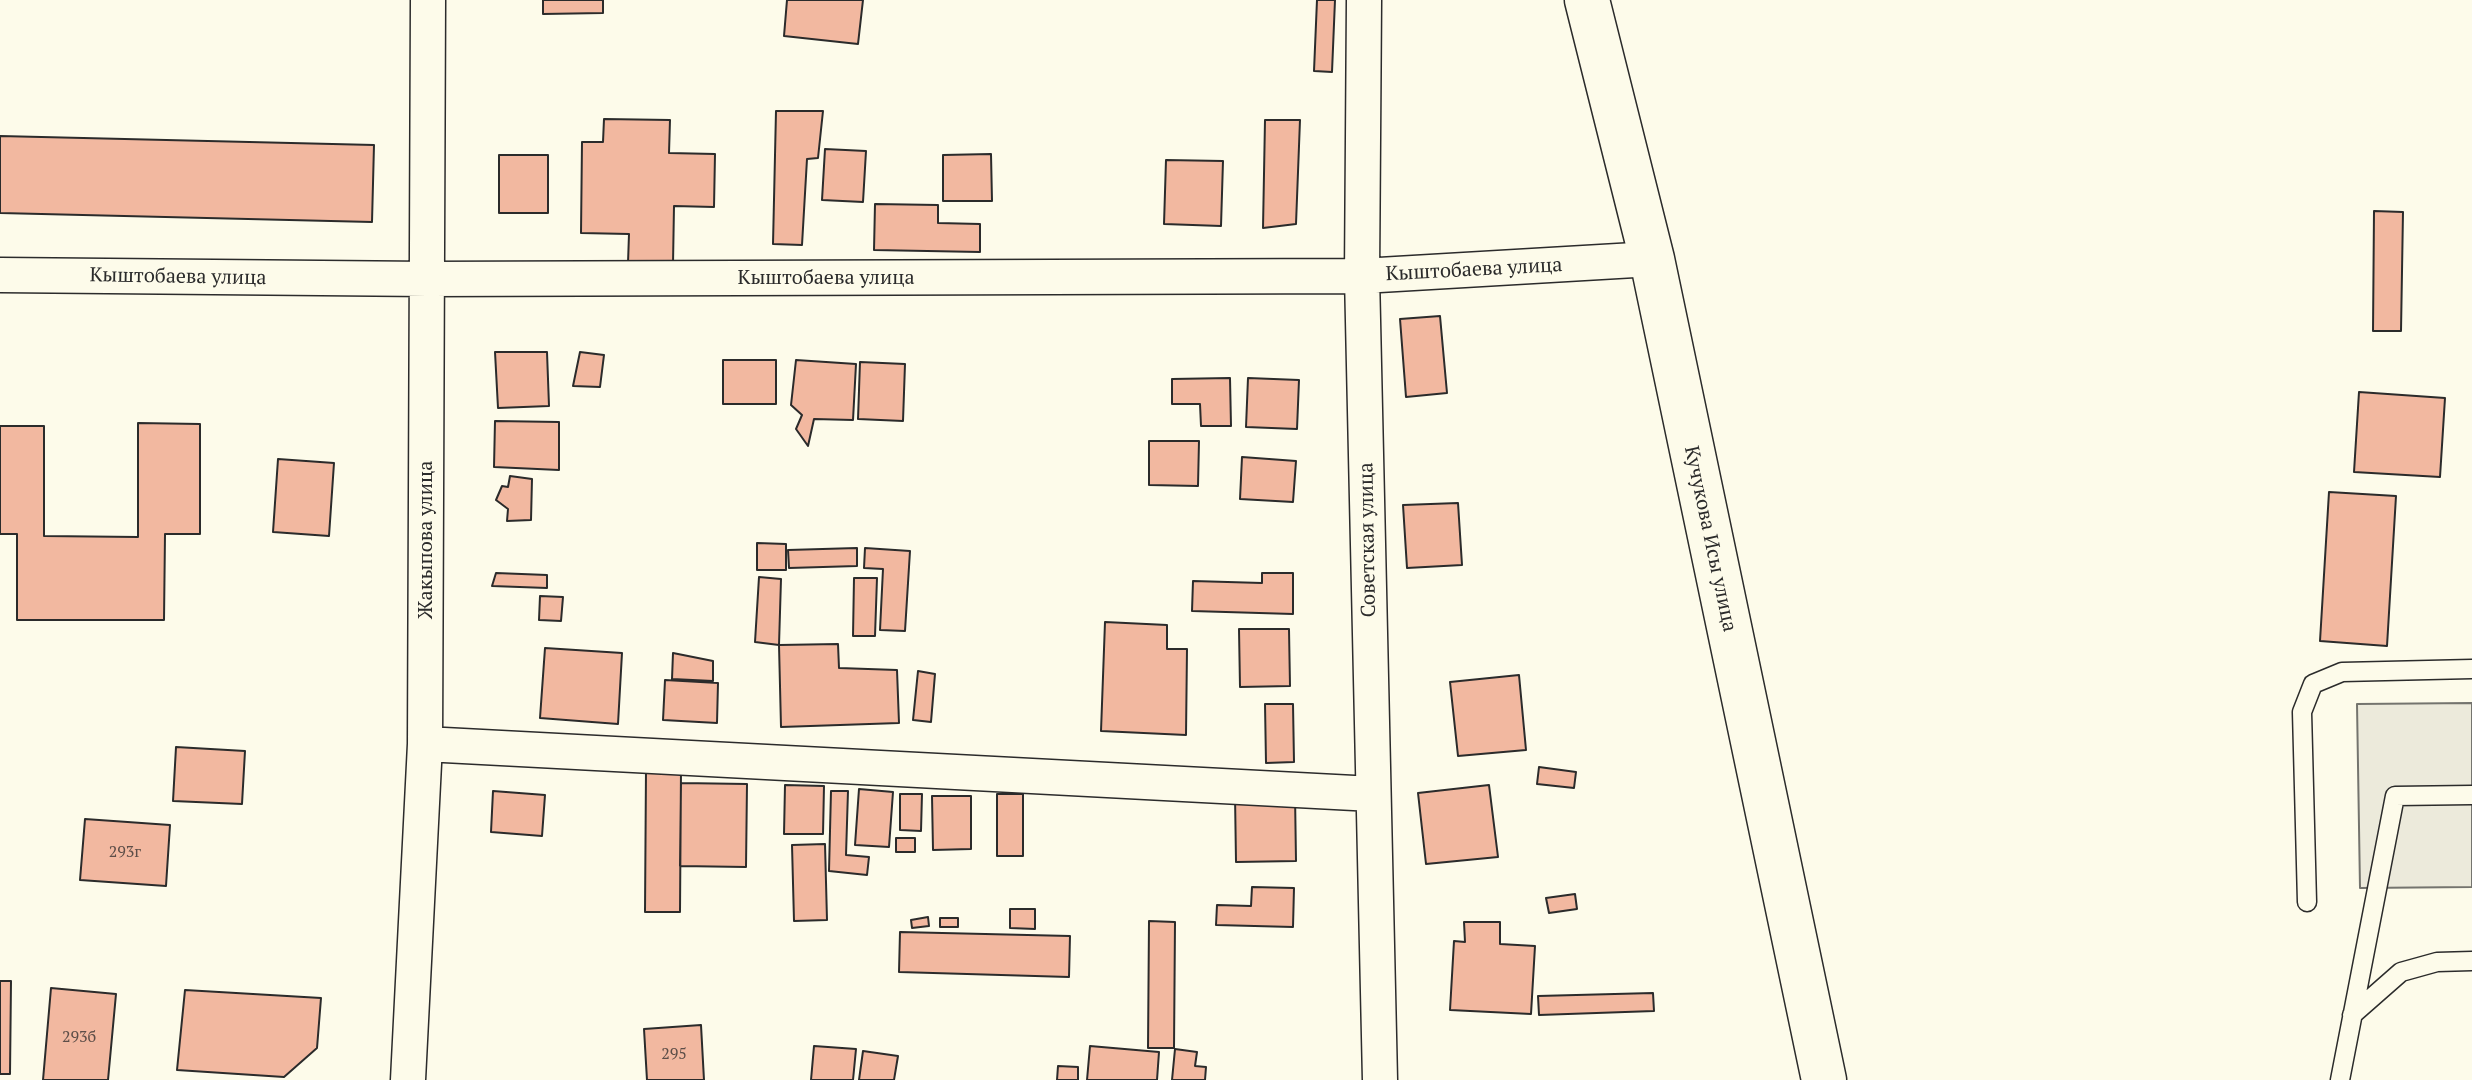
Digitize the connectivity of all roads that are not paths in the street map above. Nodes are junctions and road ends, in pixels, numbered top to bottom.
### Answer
1 (428, 0) edge
2 (1364, 0) edge
3 (1587, 0) edge
4 (1652, 259) junction
5 (0, 275) edge
6 (1362, 276) junction
7 (428, 279) junction
8 (2472, 669) edge
9 (425, 744) junction
10 (1373, 794) junction
11 (2472, 795) edge
12 (2307, 902) dead end
13 (2472, 961) edge
14 (2352, 1015) junction
15 (408, 1080) edge
16 (1380, 1080) edge
17 (1824, 1080) edge
18 (2340, 1080) edge

1 - 7 street, Жакыпова улица
2 - 6 street, Советская улица
3 - 4 main road, Кучукова Исы улица
4 - 6 street, Кыштобаева улица
4 - 17 main road, Кучукова Исы улица
5 - 7 street, Кыштобаева улица
6 - 7 street, Кыштобаева улица
6 - 10 street, Советская улица
7 - 9 street, Жакыпова улица
8 - 12 lane
9 - 10 street
9 - 15 street, Жакыпова улица
10 - 16 street, Советская улица
11 - 14 lane
13 - 14 lane
14 - 18 lane

